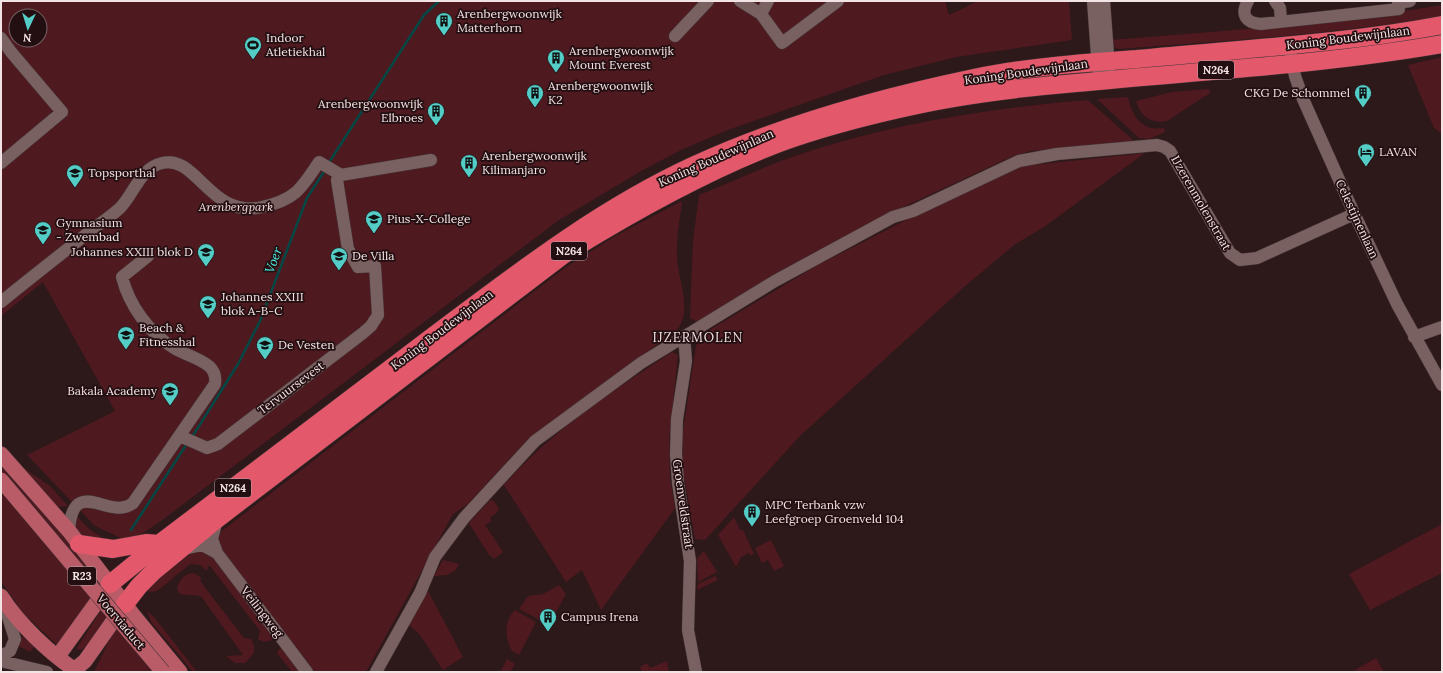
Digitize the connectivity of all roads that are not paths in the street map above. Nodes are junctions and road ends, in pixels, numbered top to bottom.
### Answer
1 (708, 1) edge
2 (740, 1) edge
3 (768, 1) edge
4 (838, 1) edge
5 (1093, 1) edge
6 (1104, 1) edge
7 (1248, 1) edge
8 (1275, 1) edge
9 (1410, 1) edge
10 (761, 14) junction
11 (1281, 21) junction
12 (1442, 25) edge
13 (675, 36) dead end
14 (1, 38) edge
15 (1442, 44) edge
16 (1290, 45) junction
17 (1103, 61) junction
18 (1292, 63) junction
19 (1105, 80) junction
20 (431, 160) dead end
21 (1, 162) edge
22 (337, 173) junction
23 (1354, 214) junction
24 (148, 256) dead end
25 (1, 302) edge
26 (1442, 327) edge
27 (684, 336) junction
28 (1414, 337) junction
29 (1442, 385) edge
30 (183, 437) junction
31 (1, 454) edge
32 (1, 480) edge
33 (48, 508) junction
34 (73, 510) junction
35 (217, 519) junction
36 (74, 538) junction
37 (159, 544) junction
38 (178, 551) junction
39 (217, 554) junction
40 (110, 584) junction
41 (5, 602) edge
42 (125, 604) junction
43 (1, 656) edge
44 (58, 656) junction
45 (1, 661) edge
46 (75, 671) edge
47 (49, 672) edge
48 (163, 672) edge
49 (180, 672) edge
50 (307, 672) edge
51 (376, 672) edge
52 (696, 672) edge

1 - 13 street
2 - 10 street
3 - 10 street
4 - 10 street
5 - 17 street
6 - 17 street
7 - 11 street
8 - 11 street
9 - 11 street
12 - 16 highway, Koning Boudewijnlaan / N264
14 - 21 street
15 - 18 highway, Koning Boudewijnlaan / N264
16 - 17 highway, Koning Boudewijnlaan / N264
16 - 18 street, Celestijnenlaan
17 - 19 street
17 - 37 highway, Koning Boudewijnlaan / N264
18 - 19 highway, Koning Boudewijnlaan / N264
18 - 23 street, Celestijnenlaan
19 - 35 highway, Koning Boudewijnlaan / N264
20 - 22 street
22 - 25 street
22 - 30 street, Tervuursevest
23 - 27 street, IJzerenmolenstraat
23 - 28 street, Celestijnenlaan
24 - 30 street
26 - 28 street
27 - 51 street
27 - 52 street, Groenveldstraat
28 - 29 street, Celestijnenlaan
30 - 34 street
31 - 33 main road, R23
32 - 48 main road, Voerviaduct / R23, bridge
33 - 34 street
33 - 36 main road, R23
34 - 36 street
35 - 38 highway, Koning Boudewijnlaan / N264
35 - 39 street, Veilingweg
36 - 37 highway
36 - 40 main road, R23
37 - 40 highway, Koning Boudewijnlaan / N264
38 - 39 street, Veilingweg
38 - 42 highway, Koning Boudewijnlaan / N264
39 - 50 street, Veilingweg
40 - 42 main road, R23
40 - 44 main road
41 - 43 street
41 - 44 main road
42 - 46 main road
42 - 49 main road, R23
44 - 46 main road
44 - 47 street
45 - 47 street

